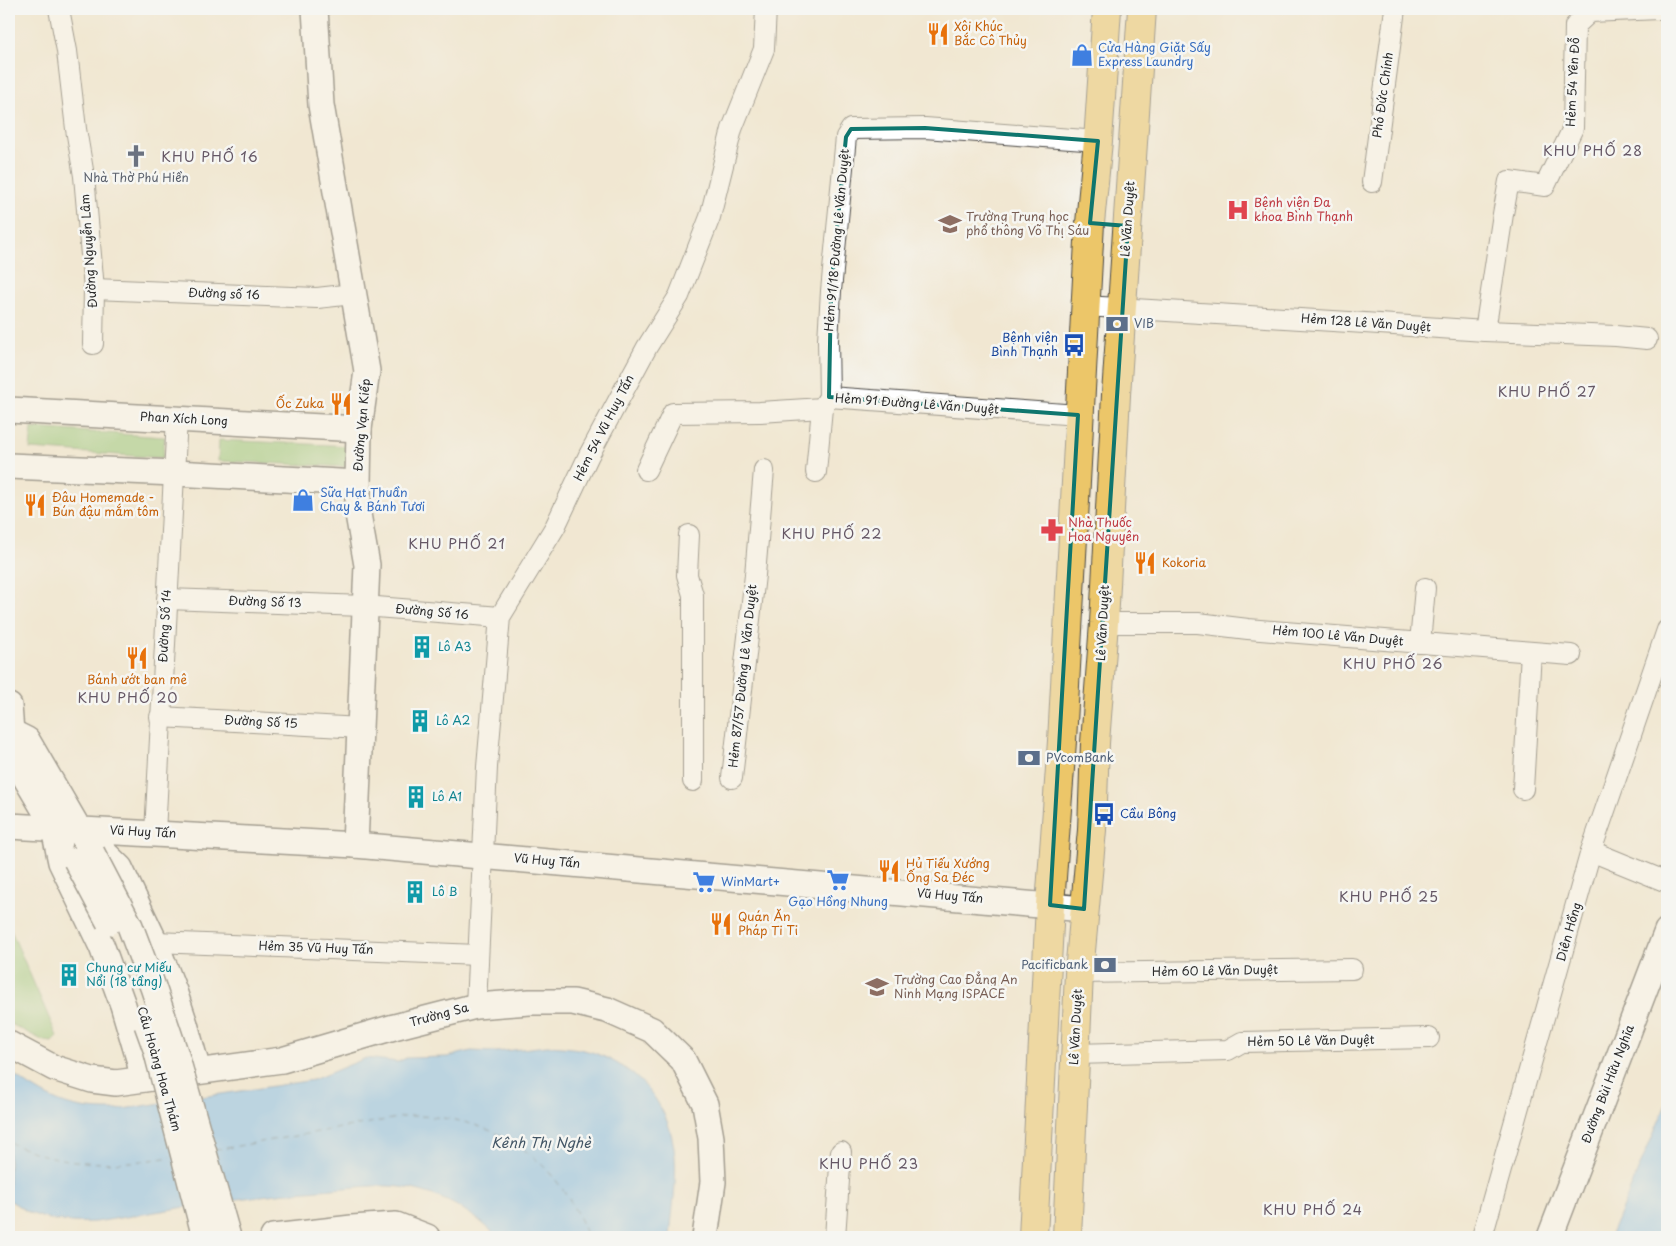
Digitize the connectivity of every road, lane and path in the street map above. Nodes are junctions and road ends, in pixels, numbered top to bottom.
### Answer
1 (59, 9) edge
2 (315, 9) edge
3 (766, 9) edge
4 (1108, 9) edge
5 (1142, 9) edge
6 (1395, 9) edge
7 (1659, 9) edge
8 (1098, 141) junction
9 (1372, 182) dead end
10 (1090, 223) junction
11 (1128, 226) junction
12 (94, 289) junction
13 (353, 294) junction
14 (1085, 306) junction
15 (1122, 309) junction
16 (1485, 332) junction
17 (1647, 339) dead end
18 (93, 344) dead end
19 (826, 403) junction
20 (9, 410) edge
21 (1078, 415) junction
22 (178, 418) junction
23 (359, 429) junction
24 (9, 466) edge
25 (646, 470) dead end
26 (764, 470) dead end
27 (175, 472) junction
28 (816, 472) dead end
29 (358, 483) junction
30 (689, 535) dead end
31 (1425, 588) dead end
32 (167, 599) junction
33 (364, 606) junction
34 (500, 617) junction
35 (1068, 622) junction
36 (1104, 624) junction
37 (1667, 630) edge
38 (1420, 643) junction
39 (1531, 652) junction
40 (1571, 655) dead end
41 (9, 706) edge
42 (160, 717) junction
43 (361, 728) junction
44 (10, 742) edge
45 (732, 778) dead end
46 (693, 781) dead end
47 (1523, 789) dead end
48 (9, 826) edge
49 (54, 828) junction
50 (80, 829) junction
51 (155, 833) junction
52 (355, 845) junction
53 (1591, 851) junction
54 (483, 855) junction
55 (84, 857) junction
56 (1667, 882) edge
57 (1050, 905) junction
58 (1084, 909) junction
59 (1667, 931) edge
60 (155, 942) junction
61 (478, 955) junction
62 (1352, 969) dead end
63 (1079, 973) junction
64 (476, 1006) junction
65 (1429, 1038) dead end
66 (9, 1044) edge
67 (1075, 1054) junction
68 (198, 1071) junction
69 (143, 1079) junction
70 (841, 1152) dead end
71 (205, 1237) edge
72 (228, 1237) edge
73 (273, 1237) edge
74 (427, 1237) edge
75 (705, 1237) edge
76 (835, 1237) edge
77 (1033, 1237) edge
78 (1067, 1237) edge
79 (1482, 1237) edge
80 (1550, 1237) edge

1 - 12 street, Đường Nguyễn Lâm
2 - 13 street, Đường Vạn Kiếp
3 - 34 street, Hẻm 54 Vũ Huy Tấn
4 - 8 main road
5 - 11 main road, Lê Văn Duyệt
6 - 9 street, Phó Đức Chính
7 - 16 street, Hẻm 54 Yên Đỗ
8 - 10 main road
8 - 19 street, Hẻm 91/18 Đường Lê Văn Duyệt
10 - 11 main road
10 - 14 main road
11 - 15 main road, Lê Văn Duyệt
12 - 13 street, Đường số 16
12 - 18 street, Đường Nguyễn Lâm
13 - 23 street, Đường Vạn Kiếp
14 - 15 street, Hẻm 128 Lê Văn Duyệt
14 - 21 main road
15 - 16 street, Hẻm 128 Lê Văn Duyệt
15 - 36 main road, Lê Văn Duyệt
16 - 17 street, Hẻm 128 Lê Văn Duyệt
19 - 21 street, Hẻm 91 Đường Lê Văn Duyệt
19 - 25 street, Hẻm 91 Đường Lê Văn Duyệt
19 - 28 street
20 - 22 street, Phan Xích Long
21 - 35 main road
22 - 23 street, Phan Xích Long
22 - 27 street, Đường Số 14
23 - 29 street, Đường Vạn Kiếp
24 - 27 street
26 - 45 street, Hẻm 87/57 Đường Lê Văn Duyệt
27 - 29 street
27 - 32 street, Đường Số 14
29 - 33 street, Đường Vạn Kiếp
30 - 46 street
31 - 38 street
32 - 33 street, Đường Số 13
32 - 42 street, Đường Số 14
33 - 34 street, Đường Số 16
33 - 43 street, Đường Vạn Kiếp
34 - 54 street, Hẻm 54 Vũ Huy Tấn
35 - 36 main road
35 - 57 main road
36 - 38 street, Hẻm 100 Lê Văn Duyệt
36 - 58 main road, Lê Văn Duyệt
37 - 53 street, Diên Hồng
38 - 39 street, Hẻm 100 Lê Văn Duyệt
39 - 40 street, Hẻm 100 Lê Văn Duyệt
39 - 47 street
41 - 44 street
42 - 43 street, Đường Số 15
42 - 51 street, Đường Số 14
43 - 52 street, Đường Vạn Kiếp
44 - 49 street
44 - 50 street
48 - 49 street, Vũ Huy Tấn
49 - 50 street, Vũ Huy Tấn
49 - 55 street, Cầu Hoàng Hoa Thám
49 - 69 street
50 - 51 street, Vũ Huy Tấn
50 - 55 street, Cầu Hoàng Hoa Thám
50 - 60 street
51 - 52 street, Vũ Huy Tấn
52 - 54 street, Vũ Huy Tấn
53 - 56 street
53 - 79 street, Diên Hồng
54 - 57 street, Vũ Huy Tấn
54 - 61 street, Hẻm 54 Vũ Huy Tấn
55 - 71 street, Cầu Hoàng Hoa Thám, bridge
55 - 72 street, Cầu Hoàng Hoa Thám, bridge
57 - 58 street, Vũ Huy Tấn
57 - 77 main road
58 - 63 main road, Lê Văn Duyệt
59 - 80 street, Đường Bùi Hữu Nghĩa
60 - 61 street, Hẻm 35 Vũ Huy Tấn
60 - 68 street
61 - 64 street, Hẻm 54 Vũ Huy Tấn
62 - 63 street, Hẻm 60 Lê Văn Duyệt
63 - 67 main road, Lê Văn Duyệt
64 - 68 street, Trường Sa
64 - 75 street, Trường Sa
65 - 67 street, Hẻm 50 Lê Văn Duyệt
66 - 69 street, Trường Sa
67 - 78 main road, Lê Văn Duyệt
68 - 69 street, Trường Sa
70 - 76 street
73 - 74 street

